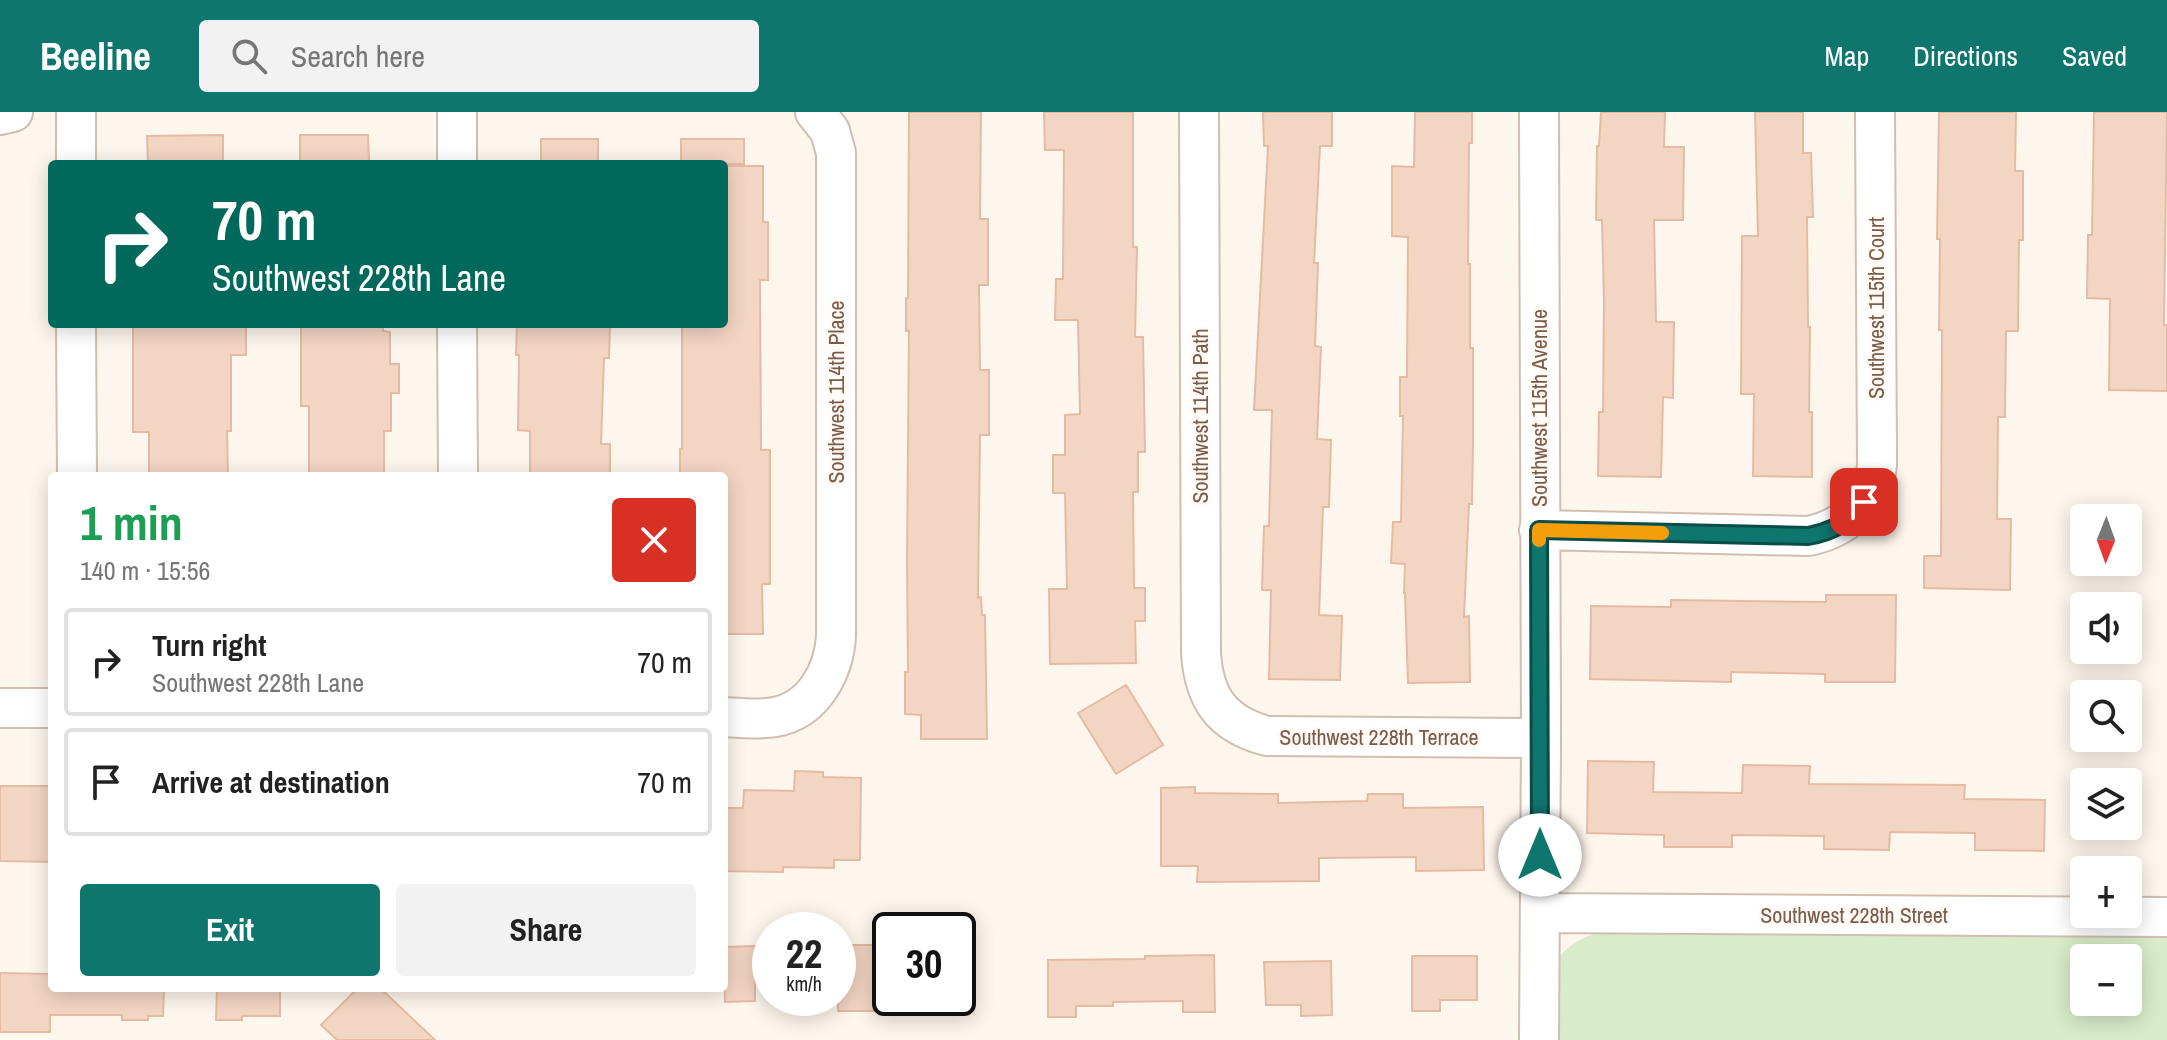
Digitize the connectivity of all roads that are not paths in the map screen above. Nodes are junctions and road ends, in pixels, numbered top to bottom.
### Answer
1 (13, 112) edge
2 (76, 112) edge
3 (457, 112) edge
4 (1199, 112) edge
5 (1539, 112) edge
6 (1875, 112) edge
7 (817, 113) edge
8 (0, 115) edge
9 (76, 160) edge
10 (457, 160) edge
11 (76, 328) edge
12 (457, 328) edge
13 (77, 472) edge
14 (458, 472) edge
15 (1539, 530) junction
16 (0, 708) edge
17 (48, 708) edge
18 (1224, 714) joint
19 (728, 717) edge
20 (1541, 738) junction
21 (1540, 913) junction
22 (2167, 917) edge
23 (1539, 1040) edge

1 - 8 street
2 - 9 street
3 - 10 street
4 - 18 street, Southwest 114th Path
5 - 15 street, Southwest 115th Avenue
6 - 15 street, Southwest 115th Court
7 - 19 street, Southwest 114th Place
11 - 13 street
12 - 14 street
15 - 20 street, Southwest 115th Avenue
16 - 17 street
18 - 20 street, Southwest 228th Terrace
20 - 21 street, Southwest 115th Avenue
21 - 22 street, Southwest 228th Street
21 - 23 street, Southwest 115th Avenue

